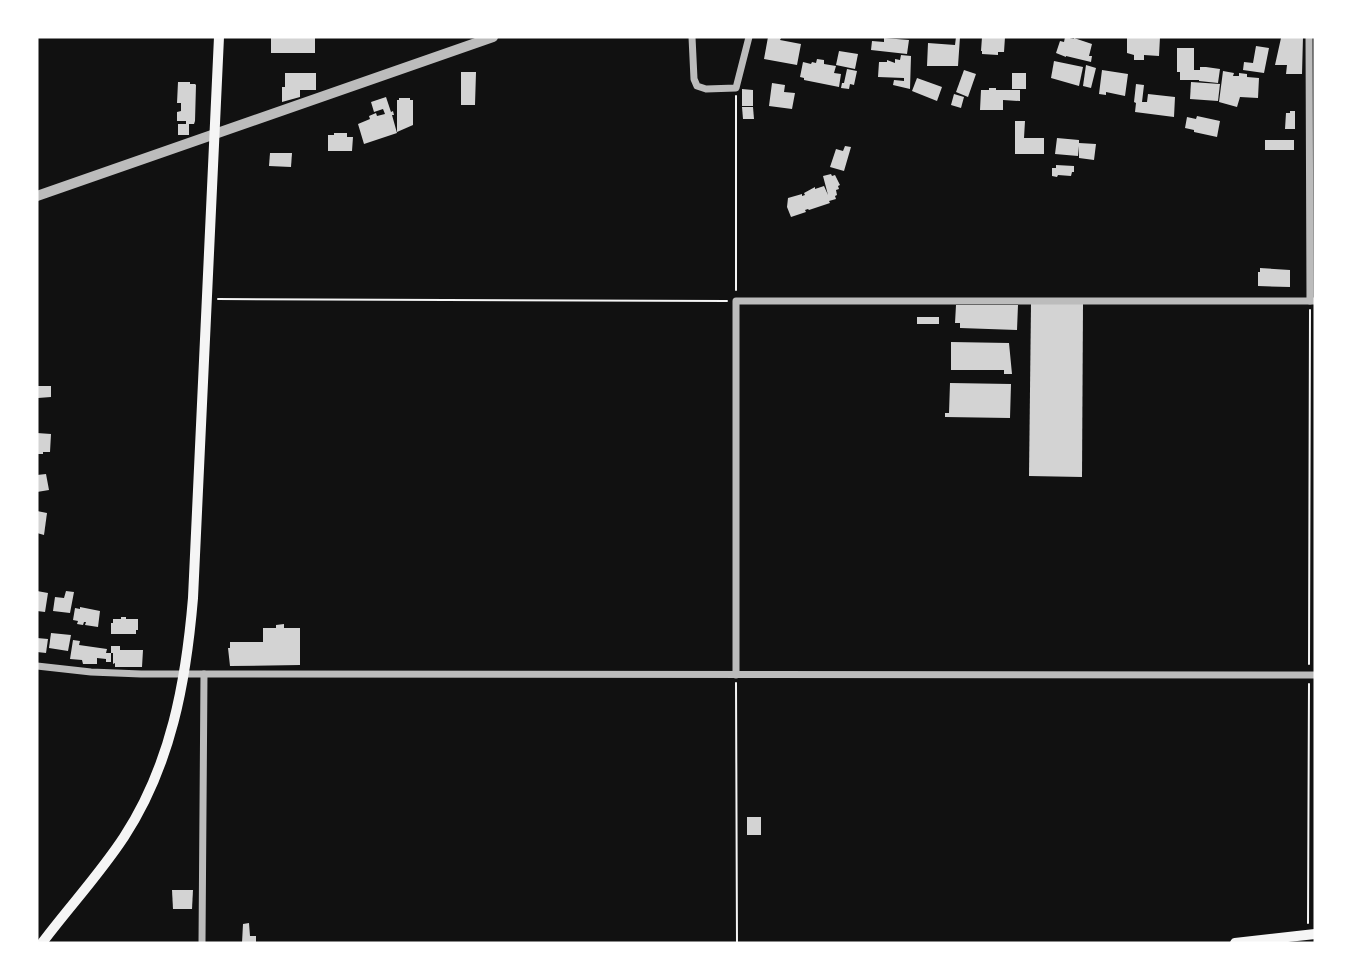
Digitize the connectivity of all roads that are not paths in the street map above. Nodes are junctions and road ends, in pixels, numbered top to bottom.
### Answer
1 (219, 37) edge
2 (493, 37) edge
3 (692, 37) edge
4 (749, 37) edge
5 (1309, 37) edge
6 (215, 135) junction
7 (37, 196) edge
8 (1313, 301) edge
9 (37, 666) edge
10 (184, 674) junction
11 (204, 674) junction
12 (736, 675) junction
13 (1312, 676) edge
14 (1310, 939) edge
15 (42, 943) edge
16 (202, 943) edge
17 (1235, 943) edge

1 - 6 main road
2 - 6 street
3 - 4 street
5 - 8 street
6 - 7 street
6 - 10 main road
8 - 12 street
9 - 10 street
10 - 11 street
10 - 15 main road
11 - 12 street
11 - 16 street
12 - 13 street
14 - 17 main road

